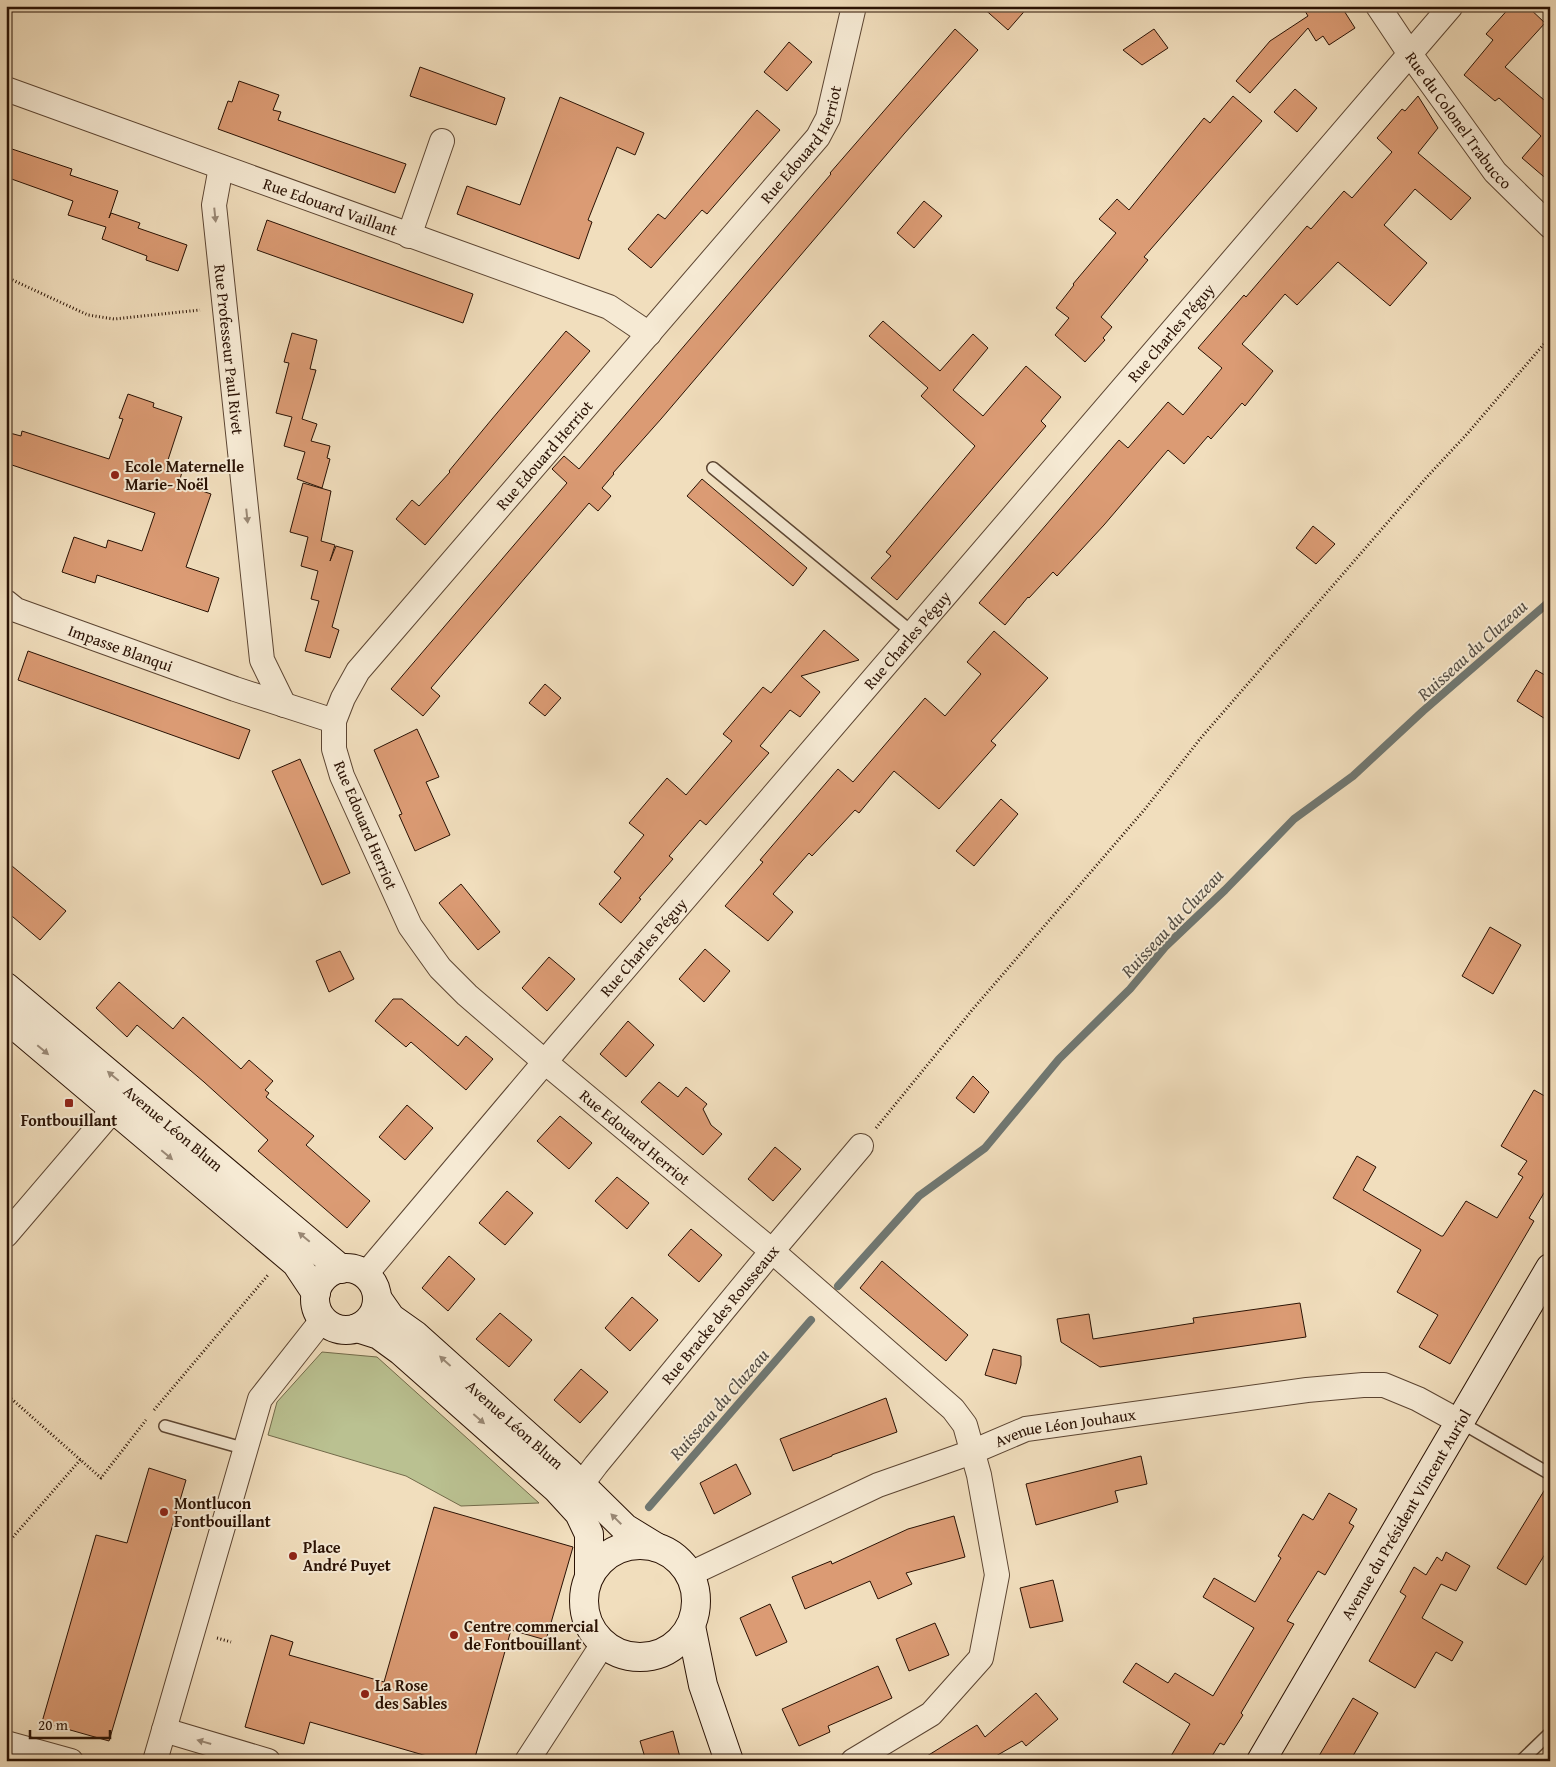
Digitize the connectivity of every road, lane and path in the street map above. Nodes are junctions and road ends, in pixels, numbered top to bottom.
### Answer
1 (854, 6) edge
2 (1378, 6) edge
3 (1451, 6) edge
4 (1410, 54) junction
5 (6, 89) edge
6 (442, 141) dead end
7 (220, 167) junction
8 (1550, 226) edge
9 (409, 236) junction
10 (6, 277) edge
11 (225, 307) junction
12 (649, 334) junction
13 (1550, 337) edge
14 (714, 468) dead end
15 (6, 602) edge
16 (913, 633) junction
17 (262, 660) junction
18 (235, 689) junction
19 (284, 705) junction
20 (334, 721) junction
21 (6, 987) edge
22 (6, 1018) edge
23 (545, 1062) junction
24 (116, 1111) junction
25 (861, 1146) joint
26 (6, 1234) edge
27 (772, 1251) junction
28 (285, 1254) junction
29 (1550, 1268) edge
30 (361, 1281) junction
31 (319, 1306) junction
32 (357, 1328) junction
33 (6, 1394) edge
34 (146, 1420) junction
35 (1460, 1422) junction
36 (165, 1426) joint
37 (246, 1449) junction
38 (972, 1452) junction
39 (81, 1459) junction
40 (1550, 1474) edge
41 (581, 1485) junction
42 (6, 1545) edge
43 (656, 1547) junction
44 (690, 1574) junction
45 (589, 1576) junction
46 (691, 1626) junction
47 (603, 1644) junction
48 (652, 1656) junction
49 (703, 1684) junction
50 (164, 1730) junction
51 (1550, 1733) edge
52 (6, 1743) edge
53 (71, 1761) edge
54 (155, 1761) edge
55 (268, 1761) edge
56 (527, 1761) edge
57 (729, 1761) edge
58 (853, 1761) edge
59 (1261, 1761) edge
60 (1521, 1761) edge

1 - 12 street, Rue Edouard Herriot
2 - 4 street, Rue du Colonel Trabucco
3 - 4 street, Rue Charles Péguy
4 - 8 street, Rue du Colonel Trabucco
4 - 16 street, Rue Charles Péguy
5 - 7 street, Rue Edouard Vaillant
6 - 9 street
7 - 9 street, Rue Edouard Vaillant
7 -> 11 street, Rue Professeur Paul Rivet
9 - 12 street, Rue Edouard Vaillant
10 - 11 path
11 -> 17 street, Rue Professeur Paul Rivet
12 - 20 street, Rue Edouard Herriot
13 - 25 path
14 - 16 lane
15 - 18 street, Impasse Blanqui
16 - 23 street, Rue Charles Péguy
17 - 18 street
17 - 19 street, Rue Professeur Paul Rivet
18 - 19 street, Impasse Blanqui
19 - 20 street, Impasse Blanqui
20 - 23 street, Rue Edouard Herriot
30 -> 21 main road, Avenue Léon Blum
22 -> 24 main road, Avenue Léon Blum
23 - 27 street, Rue Edouard Herriot
23 - 30 street, Rue Charles Péguy
24 - 26 street
24 -> 28 main road, Avenue Léon Blum
25 - 27 street, Rue Bracke des Rousseaux
27 - 38 street, Rue Edouard Herriot
27 - 41 street, Rue Bracke des Rousseaux
28 - 31 main road, Avenue Léon Blum
28 - 34 path
29 - 35 main road, Avenue du Président Vincent Auriol
30 - 31 main road
30 - 32 main road
41 -> 30 main road, Avenue Léon Blum
31 - 32 main road, Avenue Léon Blum
31 - 37 street
32 -> 45 main road, Avenue Léon Blum
33 - 39 path
34 - 36 path
34 - 39 path
35 - 38 street, Avenue Léon Jouhaux
35 - 40 lane
35 - 59 main road, Avenue du Président Vincent Auriol
36 - 37 lane
37 - 50 street
38 - 44 street, Avenue Léon Jouhaux
38 - 58 street, Rue Edouard Herriot
39 - 42 path
43 -> 41 main road, Avenue Léon Blum
43 - 44 main road, Avenue Léon Blum
43 - 45 main road, Avenue Léon Blum
44 - 46 main road, Avenue Léon Blum
45 - 47 main road, Avenue Léon Blum
46 - 48 main road, Avenue Léon Blum
46 - 49 main road, Avenue Léon Blum
47 - 48 main road, Avenue Léon Blum
47 - 56 street
48 - 49 main road, Avenue Léon Blum
49 - 57 main road, Avenue Léon Blum
50 - 54 street
55 -> 50 street
51 - 60 lane
52 - 53 street

